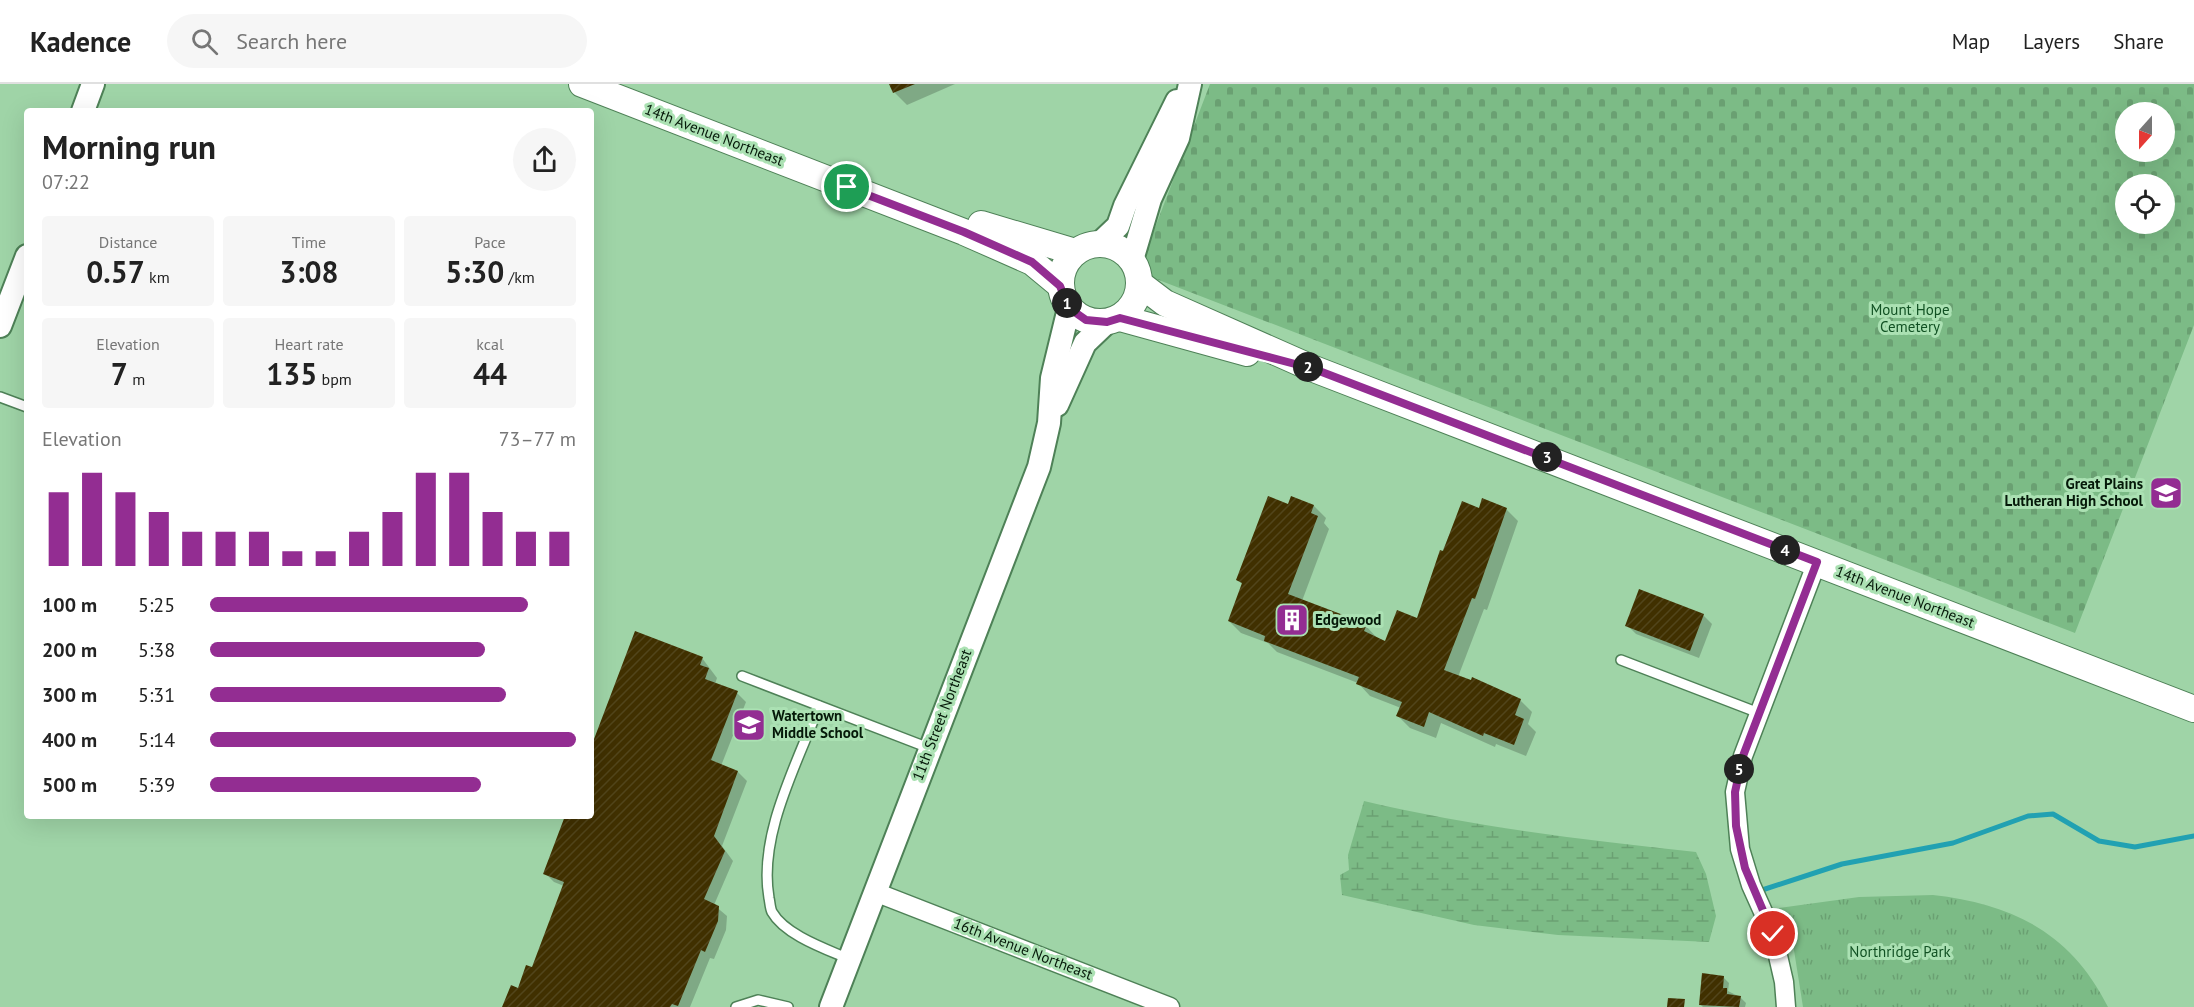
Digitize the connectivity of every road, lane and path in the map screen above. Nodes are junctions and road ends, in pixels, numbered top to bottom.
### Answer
1 (93, 84) edge
2 (582, 84) edge
3 (1188, 84) edge
4 (84, 108) edge
5 (847, 187) junction
6 (1087, 248) junction
7 (1132, 260) junction
8 (24, 264) edge
9 (1140, 285) junction
10 (1065, 297) junction
11 (1114, 320) junction
12 (0, 326) edge
13 (1314, 369) junction
14 (0, 397) edge
15 (24, 406) edge
16 (1049, 423) junction
17 (1817, 562) junction
18 (1621, 660) dead end
19 (742, 676) dead end
20 (819, 706) junction
21 (2194, 709) edge
22 (1759, 713) junction
23 (929, 748) junction
24 (875, 892) junction
25 (849, 959) junction
26 (736, 1007) edge
27 (788, 1007) edge
28 (831, 1007) edge
29 (1170, 1007) edge
30 (1786, 1007) edge

1 - 4 street
2 - 5 main road, 14th Avenue Northeast
3 - 6 street
3 - 7 street
5 - 6 main road, 14th Avenue Northeast
5 - 10 main road, 14th Avenue Northeast
6 - 7 main road
6 - 10 main road
7 - 9 main road
8 - 12 street
9 - 11 main road
9 - 13 main road, 14th Avenue Northeast
10 - 11 main road
10 - 16 street, 11th Street Northeast
11 - 13 main road, 14th Avenue Northeast
11 - 16 street, 11th Street Northeast
13 - 17 main road, 14th Avenue Northeast
14 - 15 lane
16 - 23 street, 11th Street Northeast
17 - 21 main road, 14th Avenue Northeast
17 - 22 street
18 - 22 lane
19 - 20 lane
20 - 23 lane
20 - 25 lane
22 - 30 street
23 - 24 street, 11th Street Northeast
24 - 25 street, 11th Street Northeast
24 - 29 street, 16th Avenue Northeast
25 - 28 street, 11th Street Northeast
26 - 27 lane

